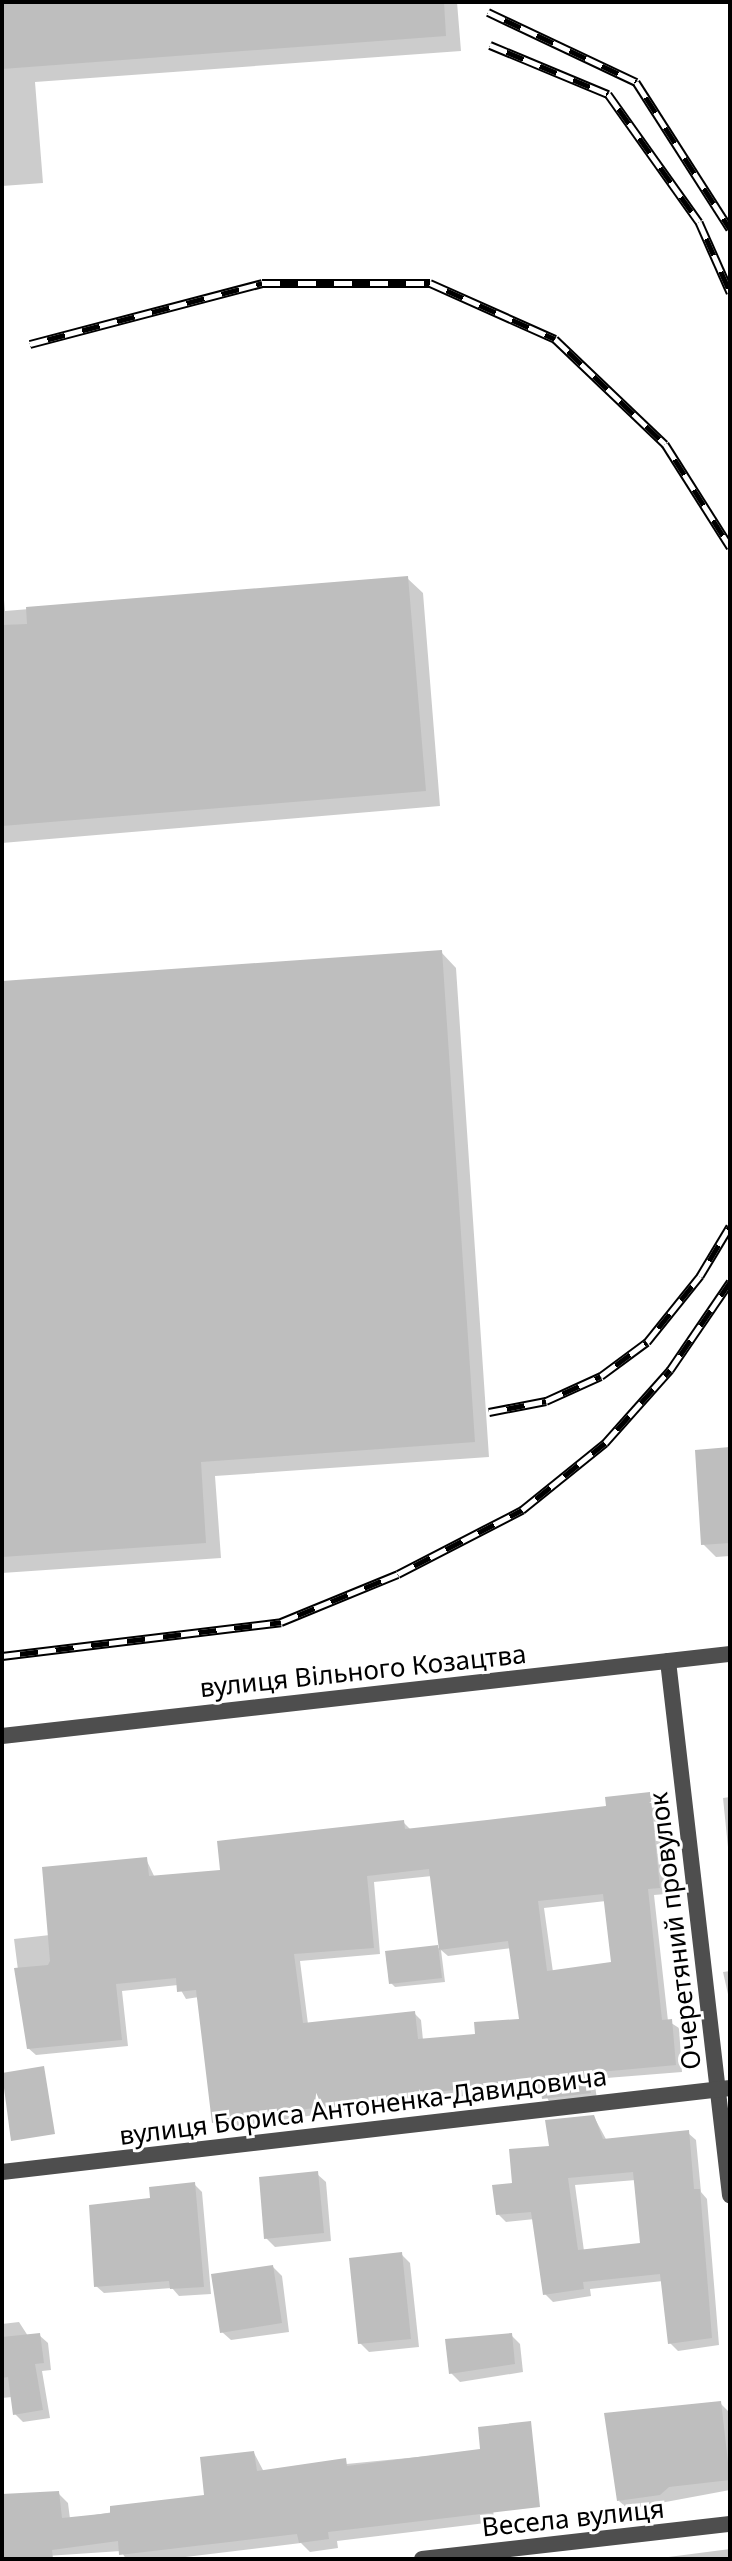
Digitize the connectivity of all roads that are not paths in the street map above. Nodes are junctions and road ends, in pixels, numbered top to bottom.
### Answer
1 (730, 1654) edge
2 (668, 1661) junction
3 (2, 1736) edge
4 (724, 2089) edge
5 (2, 2172) edge
6 (730, 2195) edge
7 (730, 2524) edge
8 (422, 2559) edge

1 - 2 street, вулиця Вільного Козацтва
2 - 3 street, вулиця Вільного Козацтва
2 - 4 street, Очеретяний провулок
4 - 5 street, вулиця Бориса Антоненка-Давидовича
4 - 6 street, Очеретяний провулок
7 - 8 street, Весела вулиця

